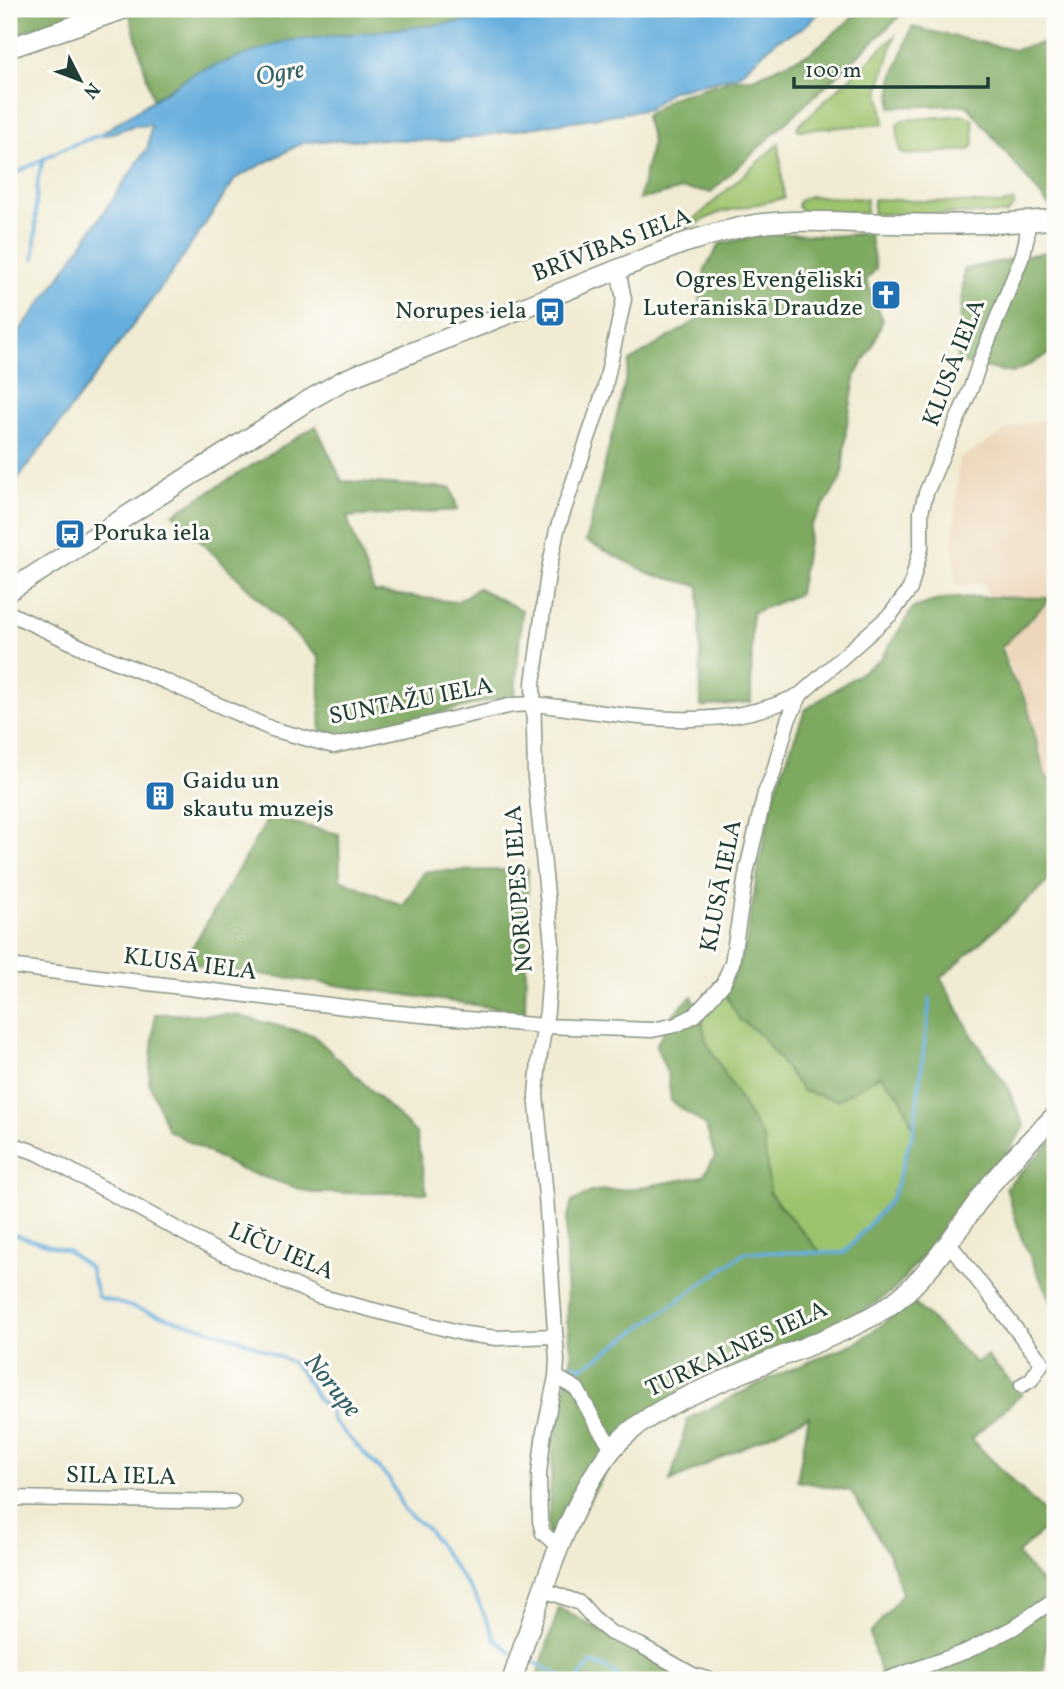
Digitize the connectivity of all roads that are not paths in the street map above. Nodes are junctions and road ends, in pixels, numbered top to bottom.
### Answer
1 (124, 9) edge
2 (9, 48) edge
3 (1055, 219) edge
4 (1027, 222) junction
5 (618, 270) junction
6 (9, 591) edge
7 (9, 613) edge
8 (801, 694) junction
9 (534, 704) junction
10 (9, 966) edge
11 (544, 1026) junction
12 (1055, 1115) edge
13 (9, 1143) edge
14 (947, 1244) junction
15 (555, 1336) junction
16 (556, 1377) junction
17 (1022, 1385) dead end
18 (613, 1448) junction
19 (9, 1498) edge
20 (233, 1502) dead end
21 (562, 1545) junction
22 (544, 1590) junction
23 (1055, 1599) edge
24 (512, 1680) edge
25 (710, 1680) edge
26 (884, 1680) edge

1 - 2 main road
3 - 4 main road, BRĪVĪBAS IELA
4 - 5 main road, BRĪVĪBAS IELA
4 - 8 street, KLUSĀ IELA
5 - 6 main road, BRĪVĪBAS IELA
5 - 9 street, NORUPES IELA
7 - 9 street, SUNTAŽU IELA
8 - 9 street, SUNTAŽU IELA
8 - 11 street, KLUSĀ IELA
9 - 11 street, NORUPES IELA
10 - 11 street, KLUSĀ IELA
11 - 15 street, NORUPES IELA
12 - 14 main road, TURKALNES IELA
13 - 15 street, LĪČU IELA
14 - 17 street
14 - 18 main road, TURKALNES IELA
15 - 16 street, NORUPES IELA
16 - 18 street
16 - 21 street, NORUPES IELA
18 - 21 main road, TURKALNES IELA
19 - 20 street, SILA IELA
21 - 22 main road, TURKALNES IELA
22 - 24 main road, TURKALNES IELA
22 - 25 street
23 - 26 street

